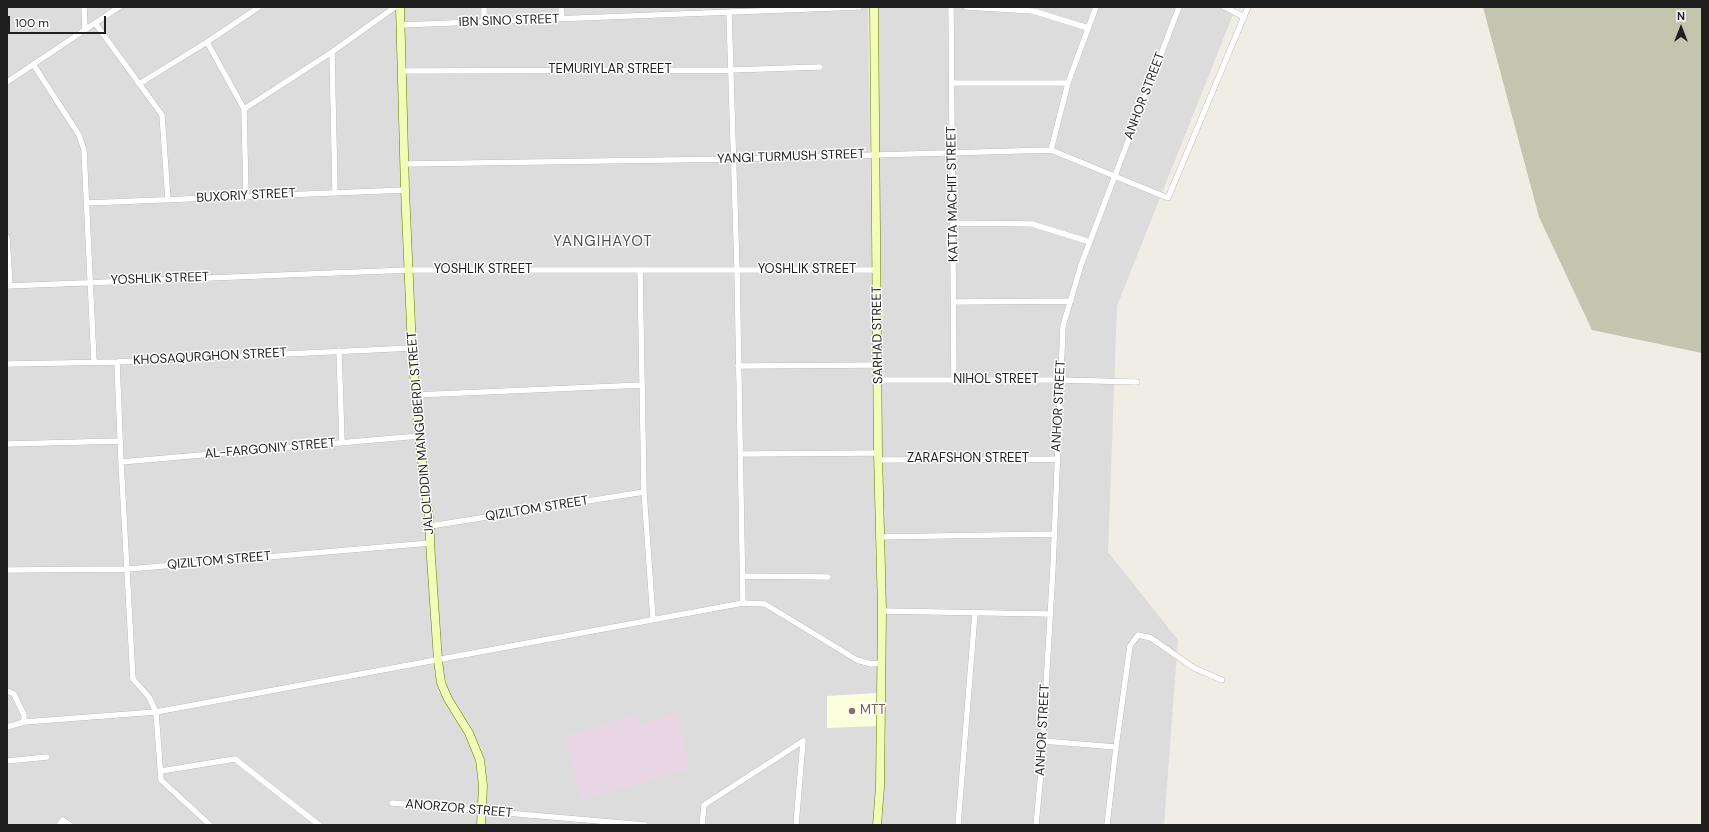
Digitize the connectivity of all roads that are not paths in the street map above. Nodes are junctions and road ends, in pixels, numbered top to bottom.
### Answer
1 (84, 7) edge
2 (119, 7) edge
3 (258, 7) edge
4 (395, 7) edge
5 (400, 7) edge
6 (484, 7) edge
7 (561, 7) edge
8 (859, 7) edge
9 (874, 7) edge
10 (951, 7) edge
11 (966, 7) edge
12 (1096, 7) edge
13 (1179, 7) edge
14 (1225, 7) edge
15 (1248, 7) edge
16 (787, 8) edge
17 (729, 13) junction
18 (1244, 17) junction
19 (562, 18) junction
20 (484, 22) junction
21 (95, 23) junction
22 (400, 25) junction
23 (1088, 28) junction
24 (85, 30) junction
25 (207, 42) junction
26 (332, 52) junction
27 (33, 64) junction
28 (820, 67) dead end
29 (731, 70) junction
30 (401, 71) junction
31 (7, 82) edge
32 (952, 83) junction
33 (1068, 83) junction
34 (140, 84) junction
35 (244, 109) junction
36 (1051, 150) junction
37 (953, 152) junction
38 (876, 155) junction
39 (734, 159) junction
40 (404, 164) junction
41 (1114, 176) junction
42 (405, 190) junction
43 (335, 192) junction
44 (246, 196) junction
45 (168, 200) junction
46 (87, 203) junction
47 (953, 223) junction
48 (7, 237) edge
49 (1090, 242) junction
50 (640, 269) junction
51 (409, 270) junction
52 (737, 270) junction
53 (877, 270) junction
54 (90, 282) junction
55 (9, 286) edge
56 (1071, 301) junction
57 (954, 302) junction
58 (412, 348) junction
59 (339, 351) junction
60 (94, 362) junction
61 (117, 362) junction
62 (7, 364) edge
63 (878, 365) junction
64 (738, 366) junction
65 (879, 380) junction
66 (954, 380) junction
67 (1060, 380) junction
68 (1137, 382) dead end
69 (642, 385) junction
70 (416, 395) junction
71 (419, 436) junction
72 (120, 441) junction
73 (342, 442) junction
74 (7, 444) edge
75 (741, 454) junction
76 (879, 456) junction
77 (1057, 459) junction
78 (121, 462) junction
79 (644, 492) junction
80 (430, 526) junction
81 (1054, 534) junction
82 (880, 537) junction
83 (430, 543) junction
84 (128, 569) junction
85 (7, 570) edge
86 (743, 576) junction
87 (828, 577) dead end
88 (743, 603) junction
89 (882, 611) junction
90 (976, 613) junction
91 (1050, 614) junction
92 (653, 619) junction
93 (438, 660) junction
94 (882, 663) junction
95 (1222, 680) dead end
96 (7, 691) edge
97 (156, 712) junction
98 (24, 722) junction
99 (7, 727) edge
100 (1043, 741) junction
101 (1116, 747) junction
102 (47, 756) dead end
103 (7, 760) edge
104 (160, 771) junction
105 (392, 803) dead end
106 (482, 811) junction
107 (59, 825) edge
108 (70, 825) edge
109 (210, 825) edge
110 (319, 825) edge
111 (481, 825) edge
112 (645, 825) edge
113 (702, 825) edge
114 (796, 825) edge
115 (877, 825) edge
116 (958, 825) edge
117 (1036, 825) edge
118 (1107, 825) edge

1 - 24 street
2 - 21 street
3 - 25 street
4 - 26 street
5 - 22 street, JALOLIDDIN MANGUBERDI STREET
6 - 20 street
7 - 19 street
8 - 16 street, IBN SINO STREET
9 - 38 street, SARHAD STREET
10 - 32 street, KATTA MACHIT STREET
11 - 23 street
12 - 23 street
13 - 41 street, ANHOR STREET
14 - 18 street
15 - 18 street
16 - 17 street, IBN SINO STREET
17 - 19 street, IBN SINO STREET
17 - 29 street
18 - 41 street, YANGI TURMUSH STREET
19 - 20 street, IBN SINO STREET
20 - 22 street, IBN SINO STREET
21 - 24 street
21 - 34 street
22 - 30 street, JALOLIDDIN MANGUBERDI STREET
23 - 33 street
24 - 27 street
25 - 34 street
25 - 35 street
26 - 35 street
26 - 43 street
27 - 31 street
27 - 46 street
28 - 29 street, TEMURIYLAR STREET
29 - 30 street, TEMURIYLAR STREET
29 - 39 street
30 - 40 street, JALOLIDDIN MANGUBERDI STREET
32 - 33 street
32 - 37 street, KATTA MACHIT STREET
33 - 36 street
34 - 45 street
35 - 44 street
36 - 37 street, YANGI TURMUSH STREET
36 - 41 street, YANGI TURMUSH STREET
37 - 38 street, YANGI TURMUSH STREET
37 - 47 street, KATTA MACHIT STREET
38 - 39 street, YANGI TURMUSH STREET
38 - 53 street, SARHAD STREET
39 - 40 street, YANGI TURMUSH STREET
39 - 52 street
40 - 42 street, JALOLIDDIN MANGUBERDI STREET
41 - 49 street, ANHOR STREET
42 - 43 street, BUXORIY STREET
42 - 51 street, JALOLIDDIN MANGUBERDI STREET
43 - 44 street, BUXORIY STREET
44 - 45 street, BUXORIY STREET
45 - 46 street, BUXORIY STREET
46 - 54 street
47 - 49 street
47 - 57 street, KATTA MACHIT STREET
48 - 55 street, YOSHLIK STREET
49 - 56 street, ANHOR STREET
50 - 51 street, YOSHLIK STREET
50 - 52 street, YOSHLIK STREET
50 - 69 street
51 - 54 street, YOSHLIK STREET
51 - 58 street, JALOLIDDIN MANGUBERDI STREET
52 - 53 street, YOSHLIK STREET
52 - 64 street
53 - 63 street, SARHAD STREET
54 - 55 street, YOSHLIK STREET
54 - 60 street
56 - 57 street
56 - 67 street, ANHOR STREET
57 - 66 street, KATTA MACHIT STREET
58 - 59 street, KHOSAQURGHON STREET
58 - 70 street, JALOLIDDIN MANGUBERDI STREET
59 - 61 street, KHOSAQURGHON STREET
59 - 73 street
60 - 61 street, KHOSAQURGHON STREET
60 - 62 street, KHOSAQURGHON STREET
61 - 72 street
63 - 64 street
63 - 65 street, SARHAD STREET
64 - 75 street
65 - 66 street, NIHOL STREET
65 - 76 street, SARHAD STREET
66 - 67 street, NIHOL STREET
67 - 68 street, NIHOL STREET
67 - 77 street, ANHOR STREET
69 - 70 street
69 - 79 street
70 - 71 street, JALOLIDDIN MANGUBERDI STREET
71 - 73 street, AL-FARGONIY STREET
71 - 80 street, JALOLIDDIN MANGUBERDI STREET
72 - 74 street
72 - 78 street
73 - 78 street, AL-FARGONIY STREET
75 - 76 street, ZARAFSHON STREET
75 - 86 street
76 - 77 street, ZARAFSHON STREET
76 - 82 street, SARHAD STREET
77 - 81 street, ANHOR STREET
78 - 84 street
79 - 80 street, QIZILTOM STREET
79 - 92 street
80 - 83 street, JALOLIDDIN MANGUBERDI STREET
81 - 82 street
81 - 91 street, ANHOR STREET
82 - 89 street, SARHAD STREET
83 - 84 street, QIZILTOM STREET
83 - 93 street, JALOLIDDIN MANGUBERDI STREET
84 - 85 street, QIZILTOM STREET
84 - 97 street
86 - 87 street
86 - 88 street
88 - 92 street
88 - 94 street
89 - 90 street
89 - 94 street, SARHAD STREET
90 - 91 street
90 - 116 street
91 - 100 street, ANHOR STREET
92 - 93 street
93 - 97 street
93 - 106 street, JALOLIDDIN MANGUBERDI STREET
94 - 115 street, SARHAD STREET
95 - 101 street
96 - 98 street
97 - 98 street
97 - 104 street
98 - 99 street
100 - 101 street
100 - 117 street, ANHOR STREET
101 - 118 street
102 - 103 street
104 - 109 street
104 - 110 street
105 - 106 street, ANORZOR STREET
106 - 111 street, JALOLIDDIN MANGUBERDI STREET
106 - 112 street, ANORZOR STREET
107 - 108 street
113 - 114 street

